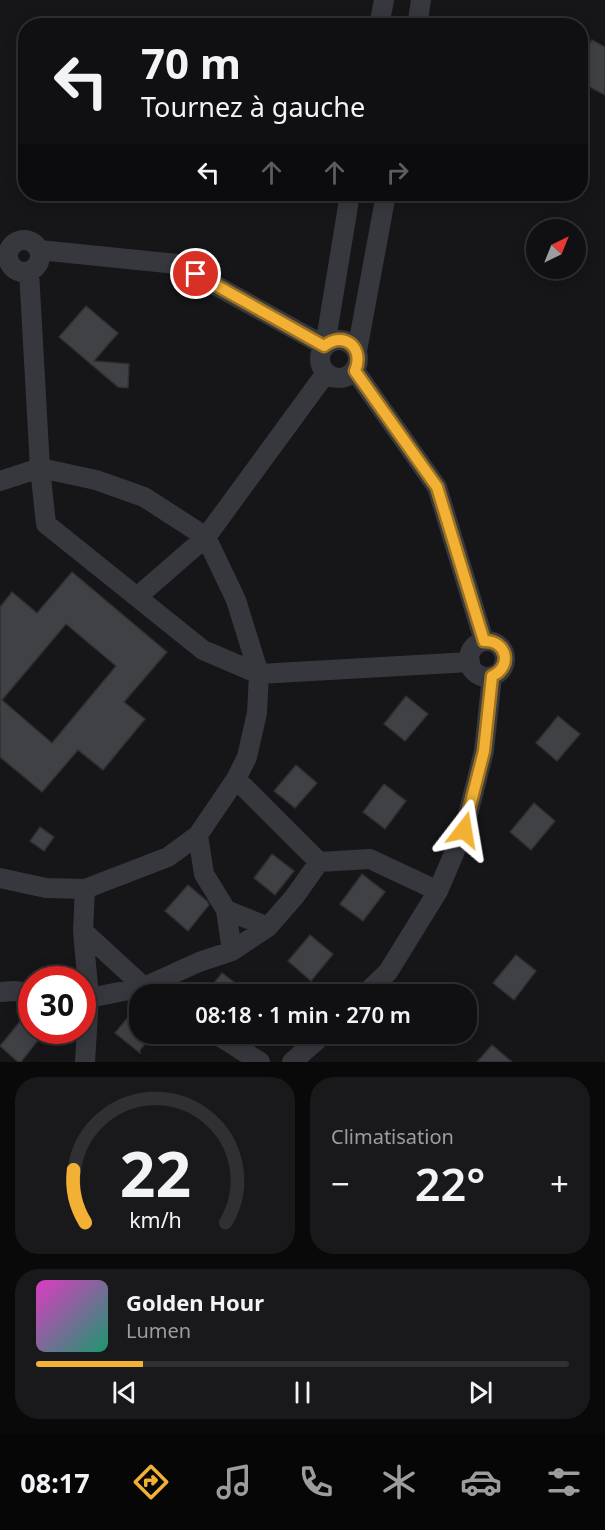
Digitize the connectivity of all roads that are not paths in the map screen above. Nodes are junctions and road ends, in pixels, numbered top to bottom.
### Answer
1 (384, 0) edge
2 (421, 0) edge
3 (381, 18) edge
4 (418, 18) edge
5 (350, 201) edge
6 (385, 201) edge
7 (39, 250) junction
8 (4, 255) edge
9 (29, 271) junction
10 (324, 346) junction
11 (356, 361) junction
12 (326, 373) junction
13 (40, 468) junction
14 (3, 477) edge
15 (206, 537) junction
16 (137, 597) junction
17 (484, 641) junction
18 (470, 662) junction
19 (259, 674) junction
20 (492, 676) junction
21 (236, 779) junction
22 (198, 835) junction
23 (319, 862) junction
24 (0, 878) edge
25 (85, 889) junction
26 (438, 891) junction
27 (226, 910) junction
28 (268, 927) junction
29 (83, 931) junction
30 (232, 951) junction
31 (85, 966) edge
32 (142, 984) edge
33 (162, 984) edge
34 (375, 984) edge
35 (18, 991) edge
36 (0, 992) edge
37 (129, 993) edge
38 (96, 997) edge
39 (85, 1044) edge
40 (232, 1044) edge
41 (313, 1044) edge
42 (84, 1062) edge
43 (260, 1062) edge
44 (292, 1062) edge

1 - 3 street
2 - 4 street
5 - 10 street
6 - 11 street
7 - 8 street
7 - 9 street
7 - 10 street
8 - 9 street
9 - 13 street
10 - 11 street
10 - 12 street
11 - 12 street
11 - 17 street
12 - 15 street
13 - 14 street
13 - 15 street
13 - 16 street
15 - 16 street
15 - 19 street
16 - 19 street
17 - 18 street
17 - 20 street
18 - 19 street
18 - 20 street
19 - 21 street
20 - 26 street
21 - 22 street
21 - 23 street
22 - 25 street
22 - 27 street
23 - 26 street
23 - 28 street
24 - 25 street
25 - 29 street
26 - 34 street
27 - 28 street
27 - 30 street
28 - 30 street
29 - 31 street
29 - 32 street
30 - 33 street
35 - 36 street
37 - 38 street
39 - 42 street
40 - 43 street
41 - 44 street

